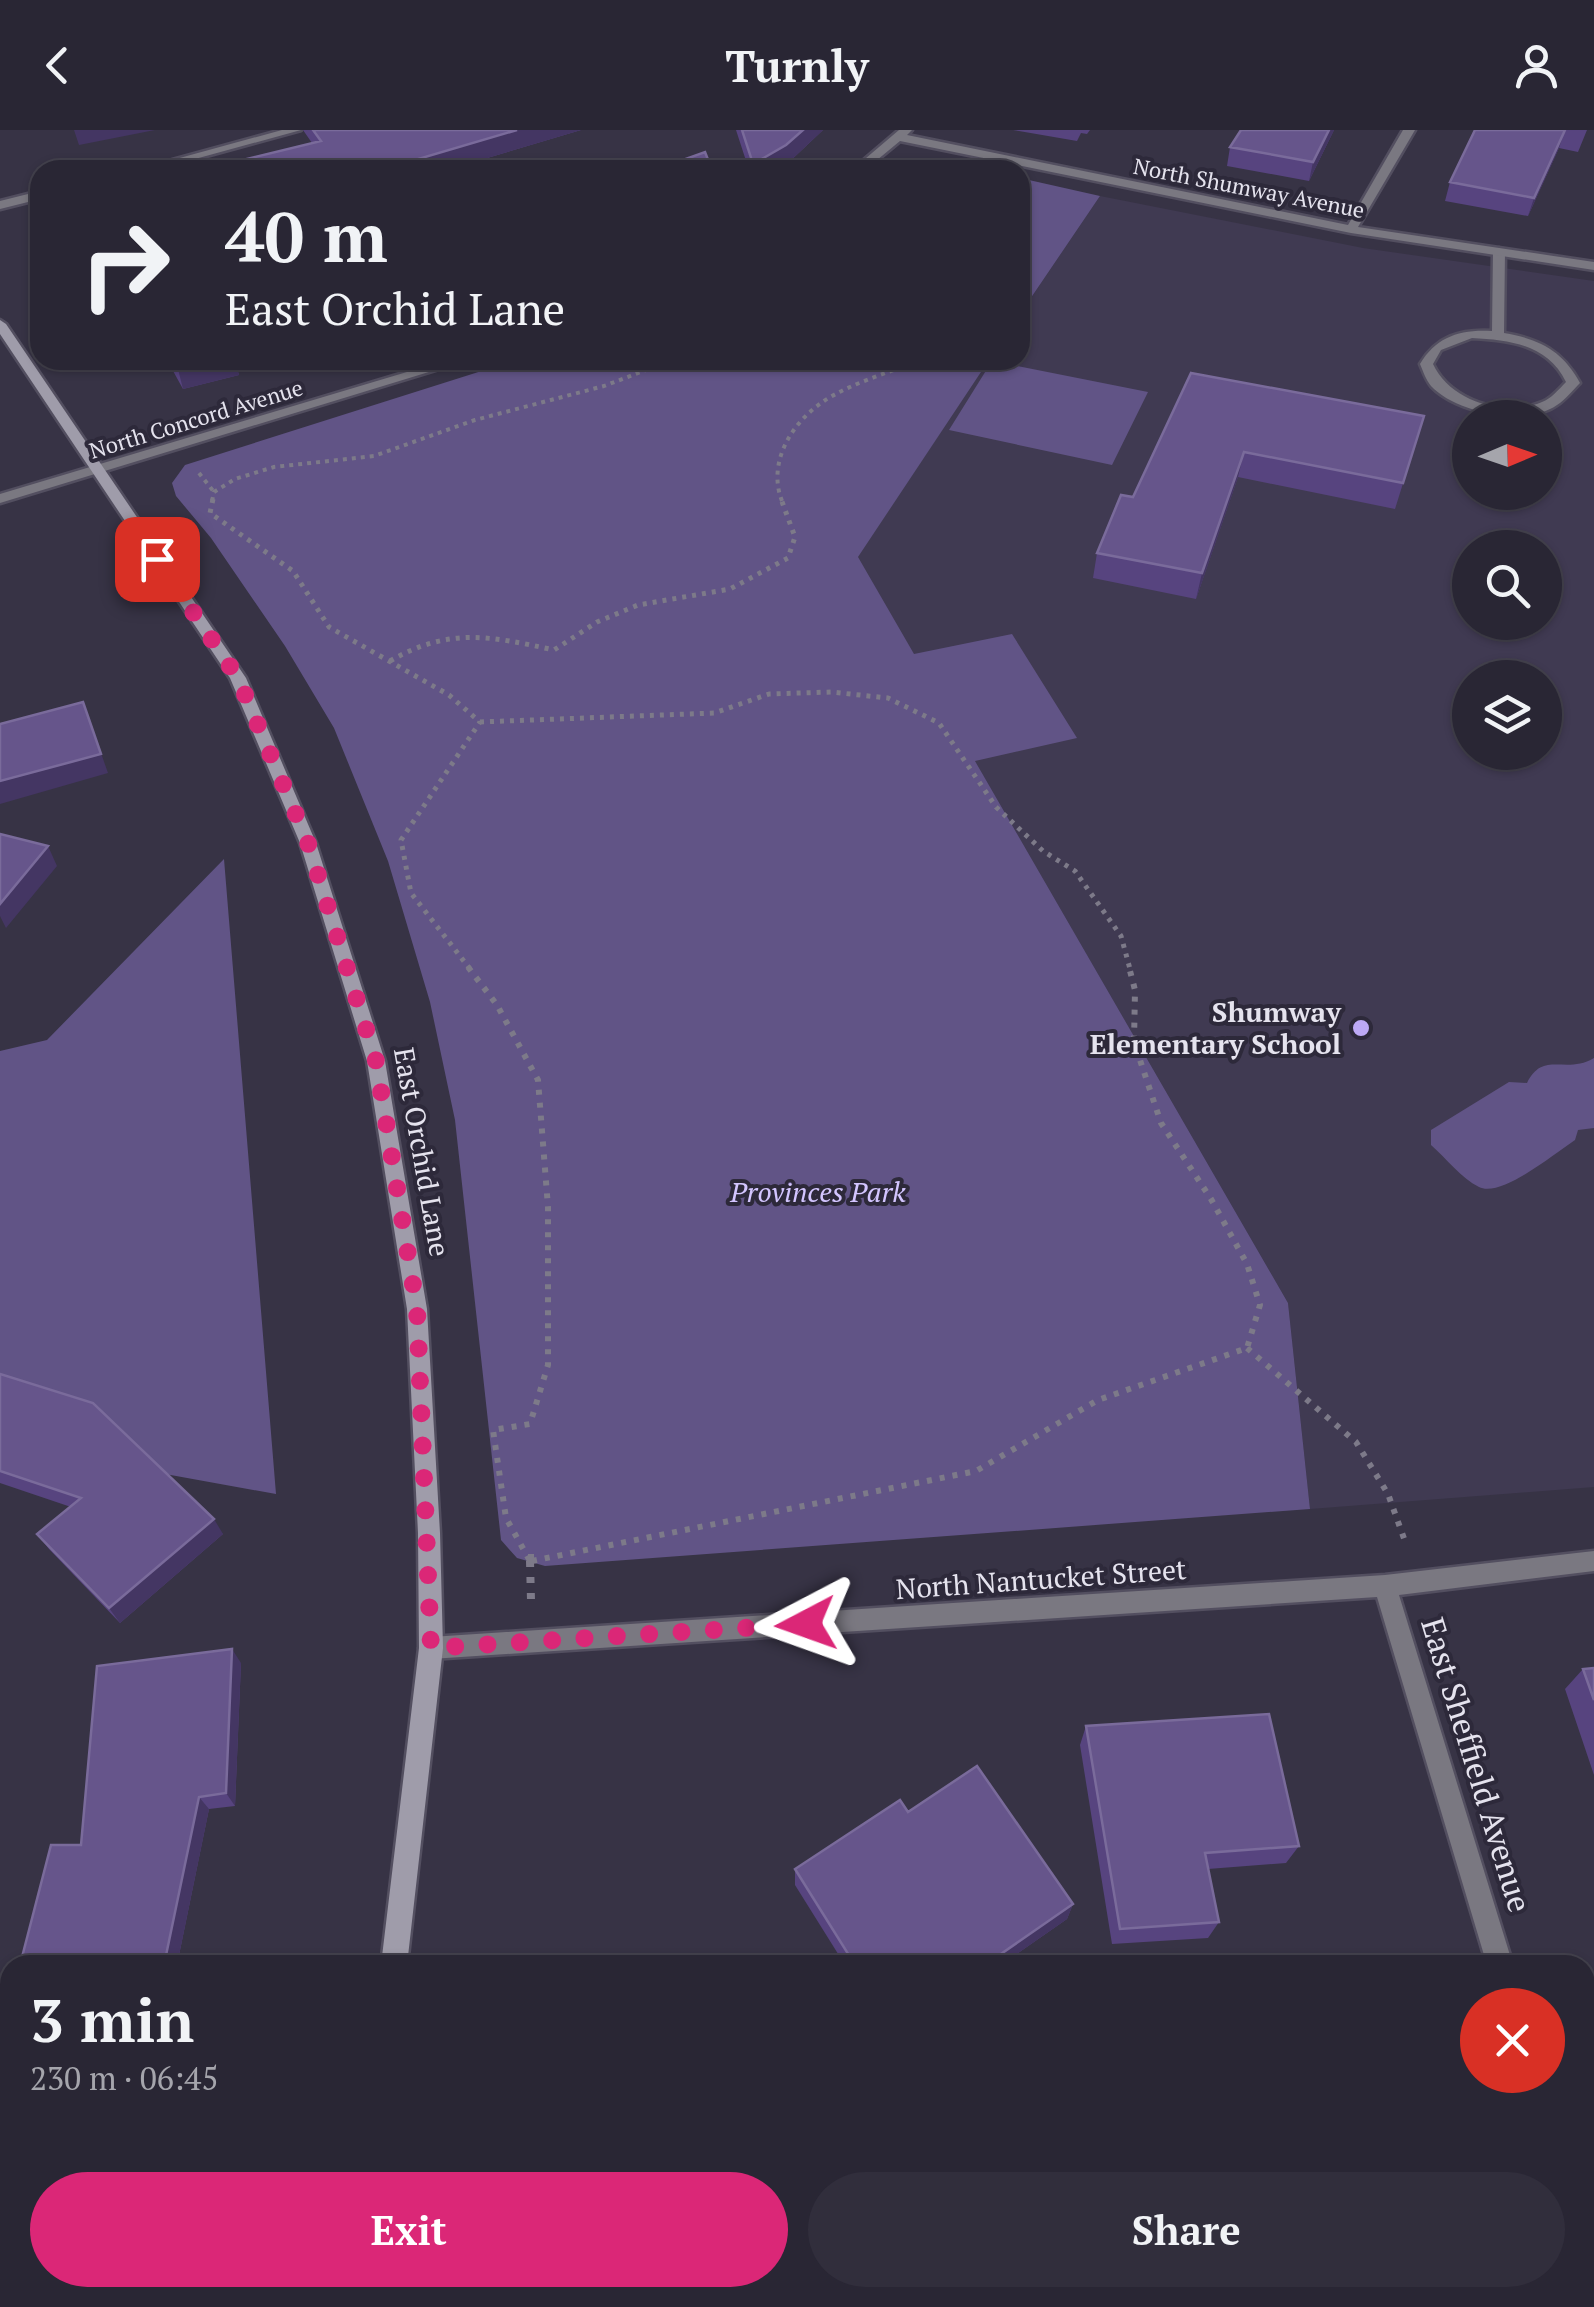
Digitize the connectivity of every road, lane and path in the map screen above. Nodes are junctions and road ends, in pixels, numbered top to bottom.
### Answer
1 (232, 130) edge
2 (295, 130) edge
3 (1409, 130) edge
4 (902, 133) edge
5 (244, 144) junction
6 (181, 160) edge
7 (870, 160) edge
8 (1029, 160) edge
9 (1030, 160) edge
10 (30, 198) edge
11 (0, 205) edge
12 (1350, 228) junction
13 (1500, 252) junction
14 (1594, 266) edge
15 (0, 324) edge
16 (1498, 335) junction
17 (30, 369) edge
18 (31, 370) edge
19 (428, 370) edge
20 (647, 370) edge
21 (894, 370) edge
22 (97, 470) junction
23 (0, 499) edge
24 (390, 661) junction
25 (480, 722) junction
26 (1247, 1348) junction
27 (1594, 1562) edge
28 (1418, 1582) junction
29 (1385, 1586) junction
30 (431, 1648) junction
31 (395, 1955) edge
32 (1497, 1955) edge

1 - 5 street
2 - 5 street
3 - 12 street
4 - 7 street
4 - 8 street, North Shumway Avenue
5 - 6 street
9 - 12 street, North Shumway Avenue
10 - 11 street
12 - 13 street, North Shumway Avenue
13 - 14 street, North Shumway Avenue
13 - 16 street
15 - 17 street, East Orchid Lane
16 - 16 street
18 - 22 street, East Orchid Lane
19 - 22 street, North Concord Avenue
20 - 24 path
21 - 24 path
22 - 23 street, North Concord Avenue
22 - 30 street, East Orchid Lane
24 - 25 path
25 - 26 path
25 - 26 path
26 - 28 path
27 - 28 street, North Nantucket Street
28 - 29 street, North Nantucket Street
29 - 30 street, North Nantucket Street
29 - 32 street, East Sheffield Avenue
30 - 31 street, East Orchid Lane

